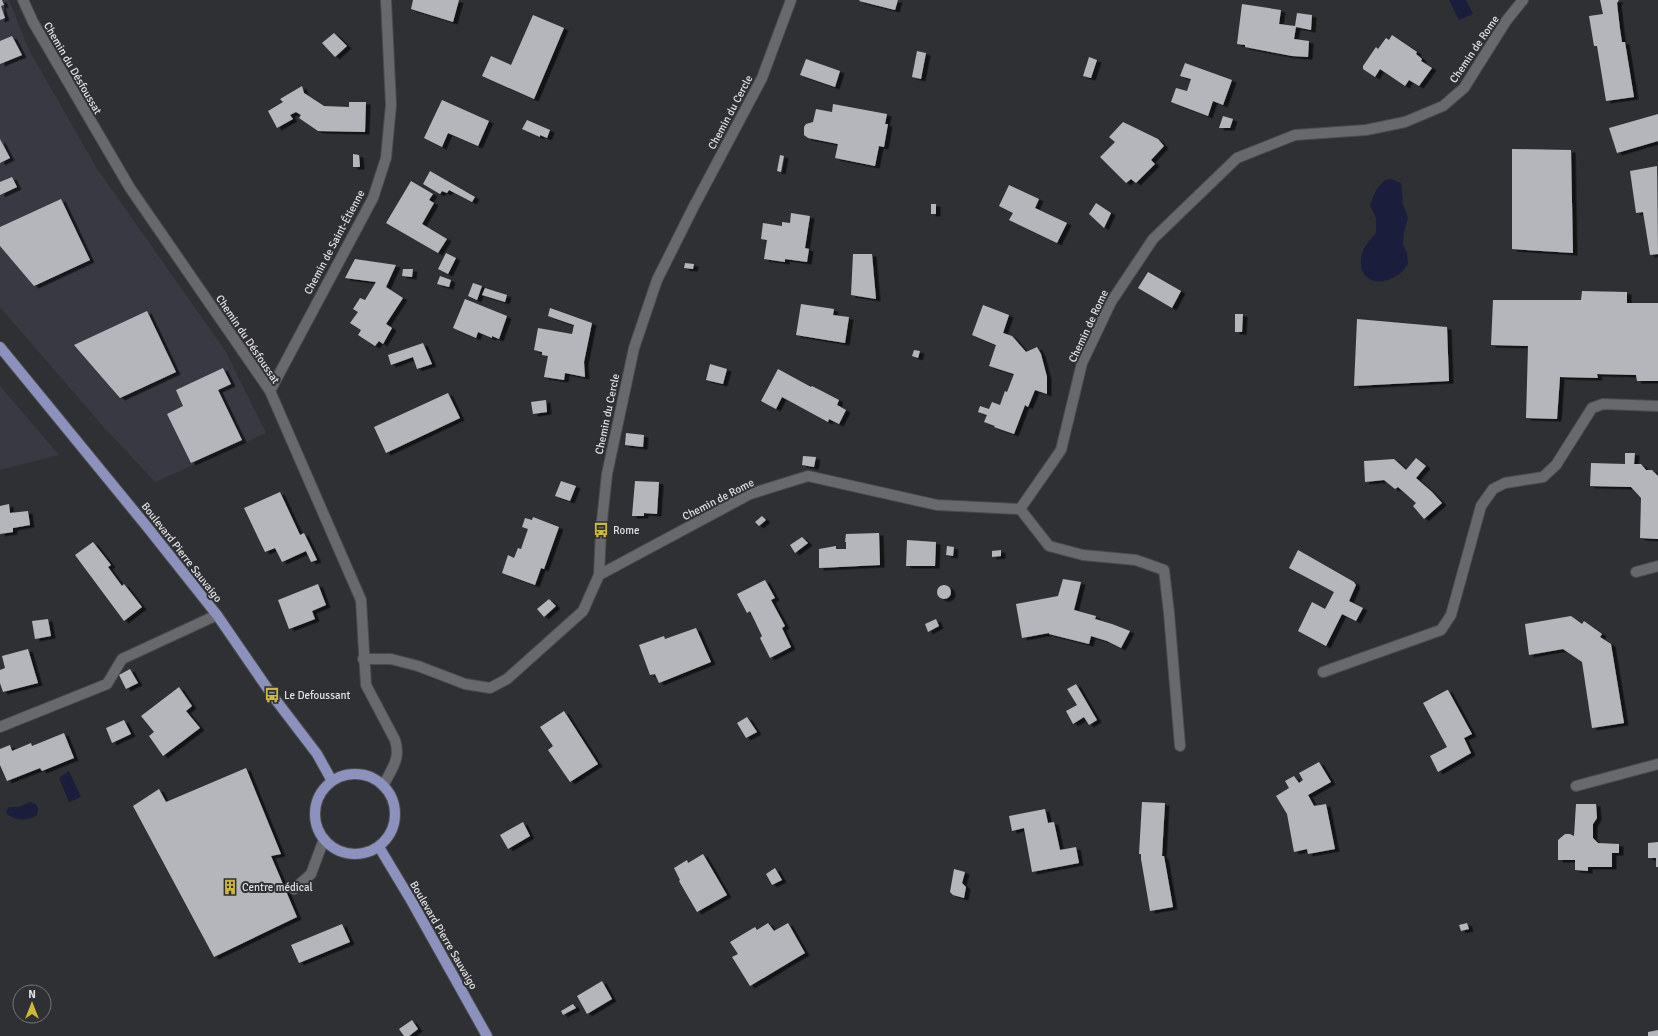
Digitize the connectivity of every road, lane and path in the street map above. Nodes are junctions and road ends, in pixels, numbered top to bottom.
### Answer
1 (24, 0) edge
2 (386, 0) edge
3 (791, 0) edge
4 (1523, 0) edge
5 (0, 348) edge
6 (270, 391) junction
7 (1658, 406) edge
8 (1020, 509) junction
9 (1658, 566) edge
10 (1636, 572) dead end
11 (599, 575) junction
12 (217, 615) junction
13 (363, 659) junction
14 (1323, 672) dead end
15 (0, 727) edge
16 (1180, 746) dead end
17 (1658, 764) edge
18 (332, 781) junction
19 (383, 786) junction
20 (1576, 786) dead end
21 (324, 839) junction
22 (378, 847) junction
23 (294, 889) dead end
24 (487, 1036) edge

1 - 6 street, Chemin du Désfoussat
2 - 6 street, Chemin de Saint-Étienne
3 - 11 street, Chemin du Cercle
4 - 8 street, Chemin de Rome
5 - 12 main road, Boulevard Pierre Sauvaigo
6 - 13 street, Chemin du Désfoussat
7 - 14 street
8 - 11 street, Chemin de Rome
8 - 16 street
9 - 10 street
11 - 13 street, Chemin du Cercle
12 - 15 street
12 - 18 main road, Boulevard Pierre Sauvaigo
13 - 19 street, Chemin du Désfoussat
17 - 20 street
18 - 19 main road
18 - 21 main road
19 - 22 main road
21 - 22 main road
21 - 23 street
22 - 24 main road, Boulevard Pierre Sauvaigo

